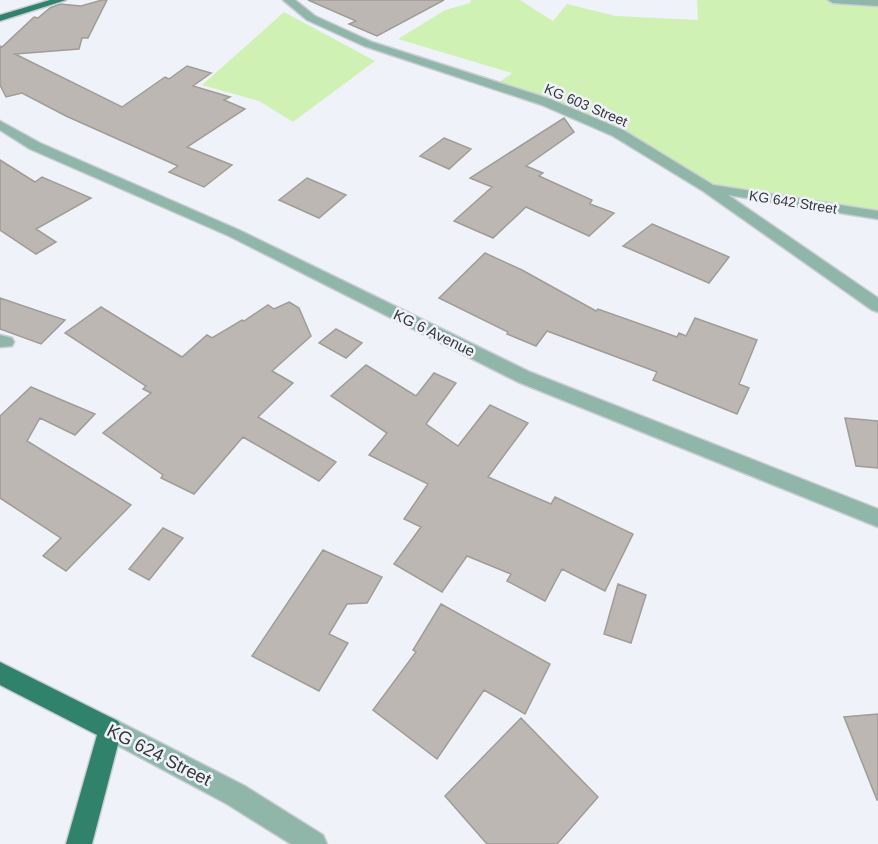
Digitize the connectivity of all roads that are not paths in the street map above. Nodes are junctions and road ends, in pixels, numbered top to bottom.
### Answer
1 (61, 0) edge
2 (288, 0) edge
3 (833, 0) edge
4 (878, 3) edge
5 (0, 18) edge
6 (0, 125) edge
7 (708, 188) junction
8 (878, 215) edge
9 (876, 302) edge
10 (878, 518) edge
11 (0, 673) edge
12 (110, 729) junction
13 (79, 844) edge
14 (314, 844) edge

1 - 5 main road
2 - 7 street, KG 603 Street
3 - 4 street
6 - 10 street, KG 6 Avenue
7 - 8 street, KG 642 Street
7 - 9 street, KG 603 Street
11 - 12 main road, KG 624 Street
12 - 13 main road
12 - 14 street, KG 624 Street

